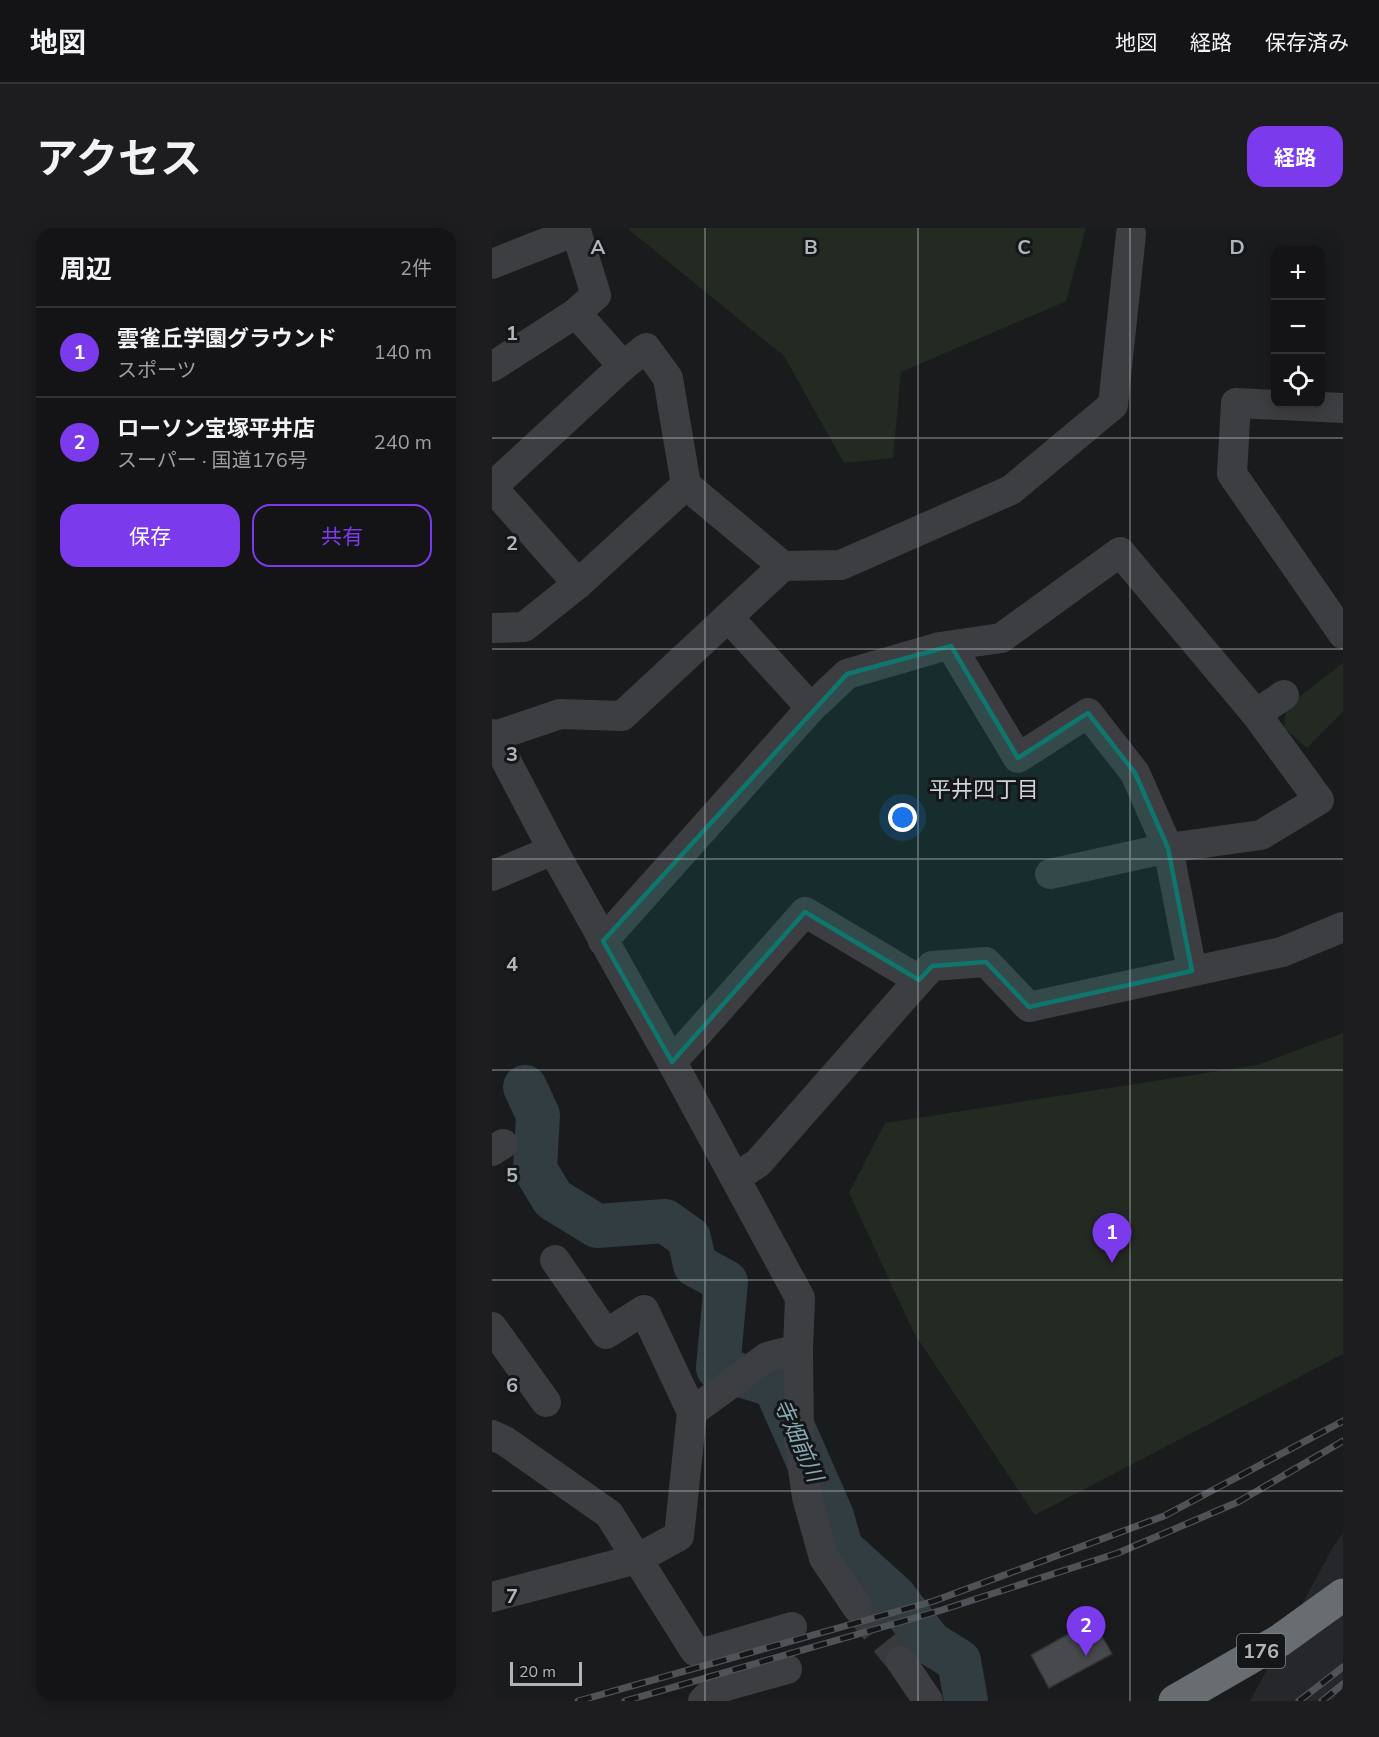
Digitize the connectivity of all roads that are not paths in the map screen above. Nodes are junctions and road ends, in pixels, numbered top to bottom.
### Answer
1 (1131, 234) dead end
2 (492, 264) edge
3 (576, 313) junction
4 (623, 366) junction
5 (492, 367) edge
6 (1343, 408) edge
7 (686, 485) junction
8 (492, 487) edge
9 (783, 566) junction
10 (578, 584) junction
11 (728, 617) junction
12 (492, 628) edge
13 (1341, 644) edge
14 (951, 645) junction
15 (1284, 695) dead end
16 (811, 708) junction
17 (1256, 714) junction
18 (492, 736) edge
19 (1168, 848) junction
20 (553, 850) junction
21 (1050, 874) dead end
22 (492, 876) edge
23 (1343, 927) edge
24 (603, 941) junction
25 (1192, 971) junction
26 (919, 980) junction
27 (672, 1062) junction
28 (735, 1178) junction
29 (555, 1260) dead end
30 (492, 1327) edge
31 (798, 1349) junction
32 (546, 1402) dead end
33 (692, 1412) junction
34 (492, 1435) edge
35 (637, 1559) junction
36 (1343, 1595) edge
37 (492, 1597) edge
38 (857, 1607) tunnel mouth
39 (792, 1627) dead end
40 (901, 1661) tunnel mouth
41 (787, 1669) dead end
42 (703, 1701) edge
43 (928, 1701) edge
44 (1175, 1701) edge

1 - 9 street
2 - 3 street
3 - 4 street
3 - 5 street
4 - 7 street
4 - 8 street
6 - 13 street
7 - 9 street
7 - 10 street
8 - 10 street
9 - 11 street
10 - 12 street
11 - 16 street
11 - 18 street
14 - 16 street
14 - 17 street
14 - 19 street
15 - 17 street
16 - 24 street
17 - 19 street
18 - 20 street
19 - 21 street
19 - 25 street
20 - 22 street
20 - 24 street
23 - 25 street
24 - 27 street
25 - 26 street
26 - 27 street
26 - 28 street
27 - 28 street
28 - 31 street
29 - 33 street
30 - 32 street
31 - 33 street
31 - 38 street
33 - 35 street
34 - 35 street
35 - 37 street
35 - 39 street
36 - 44 highway, 176
40 - 43 street
41 - 42 street

